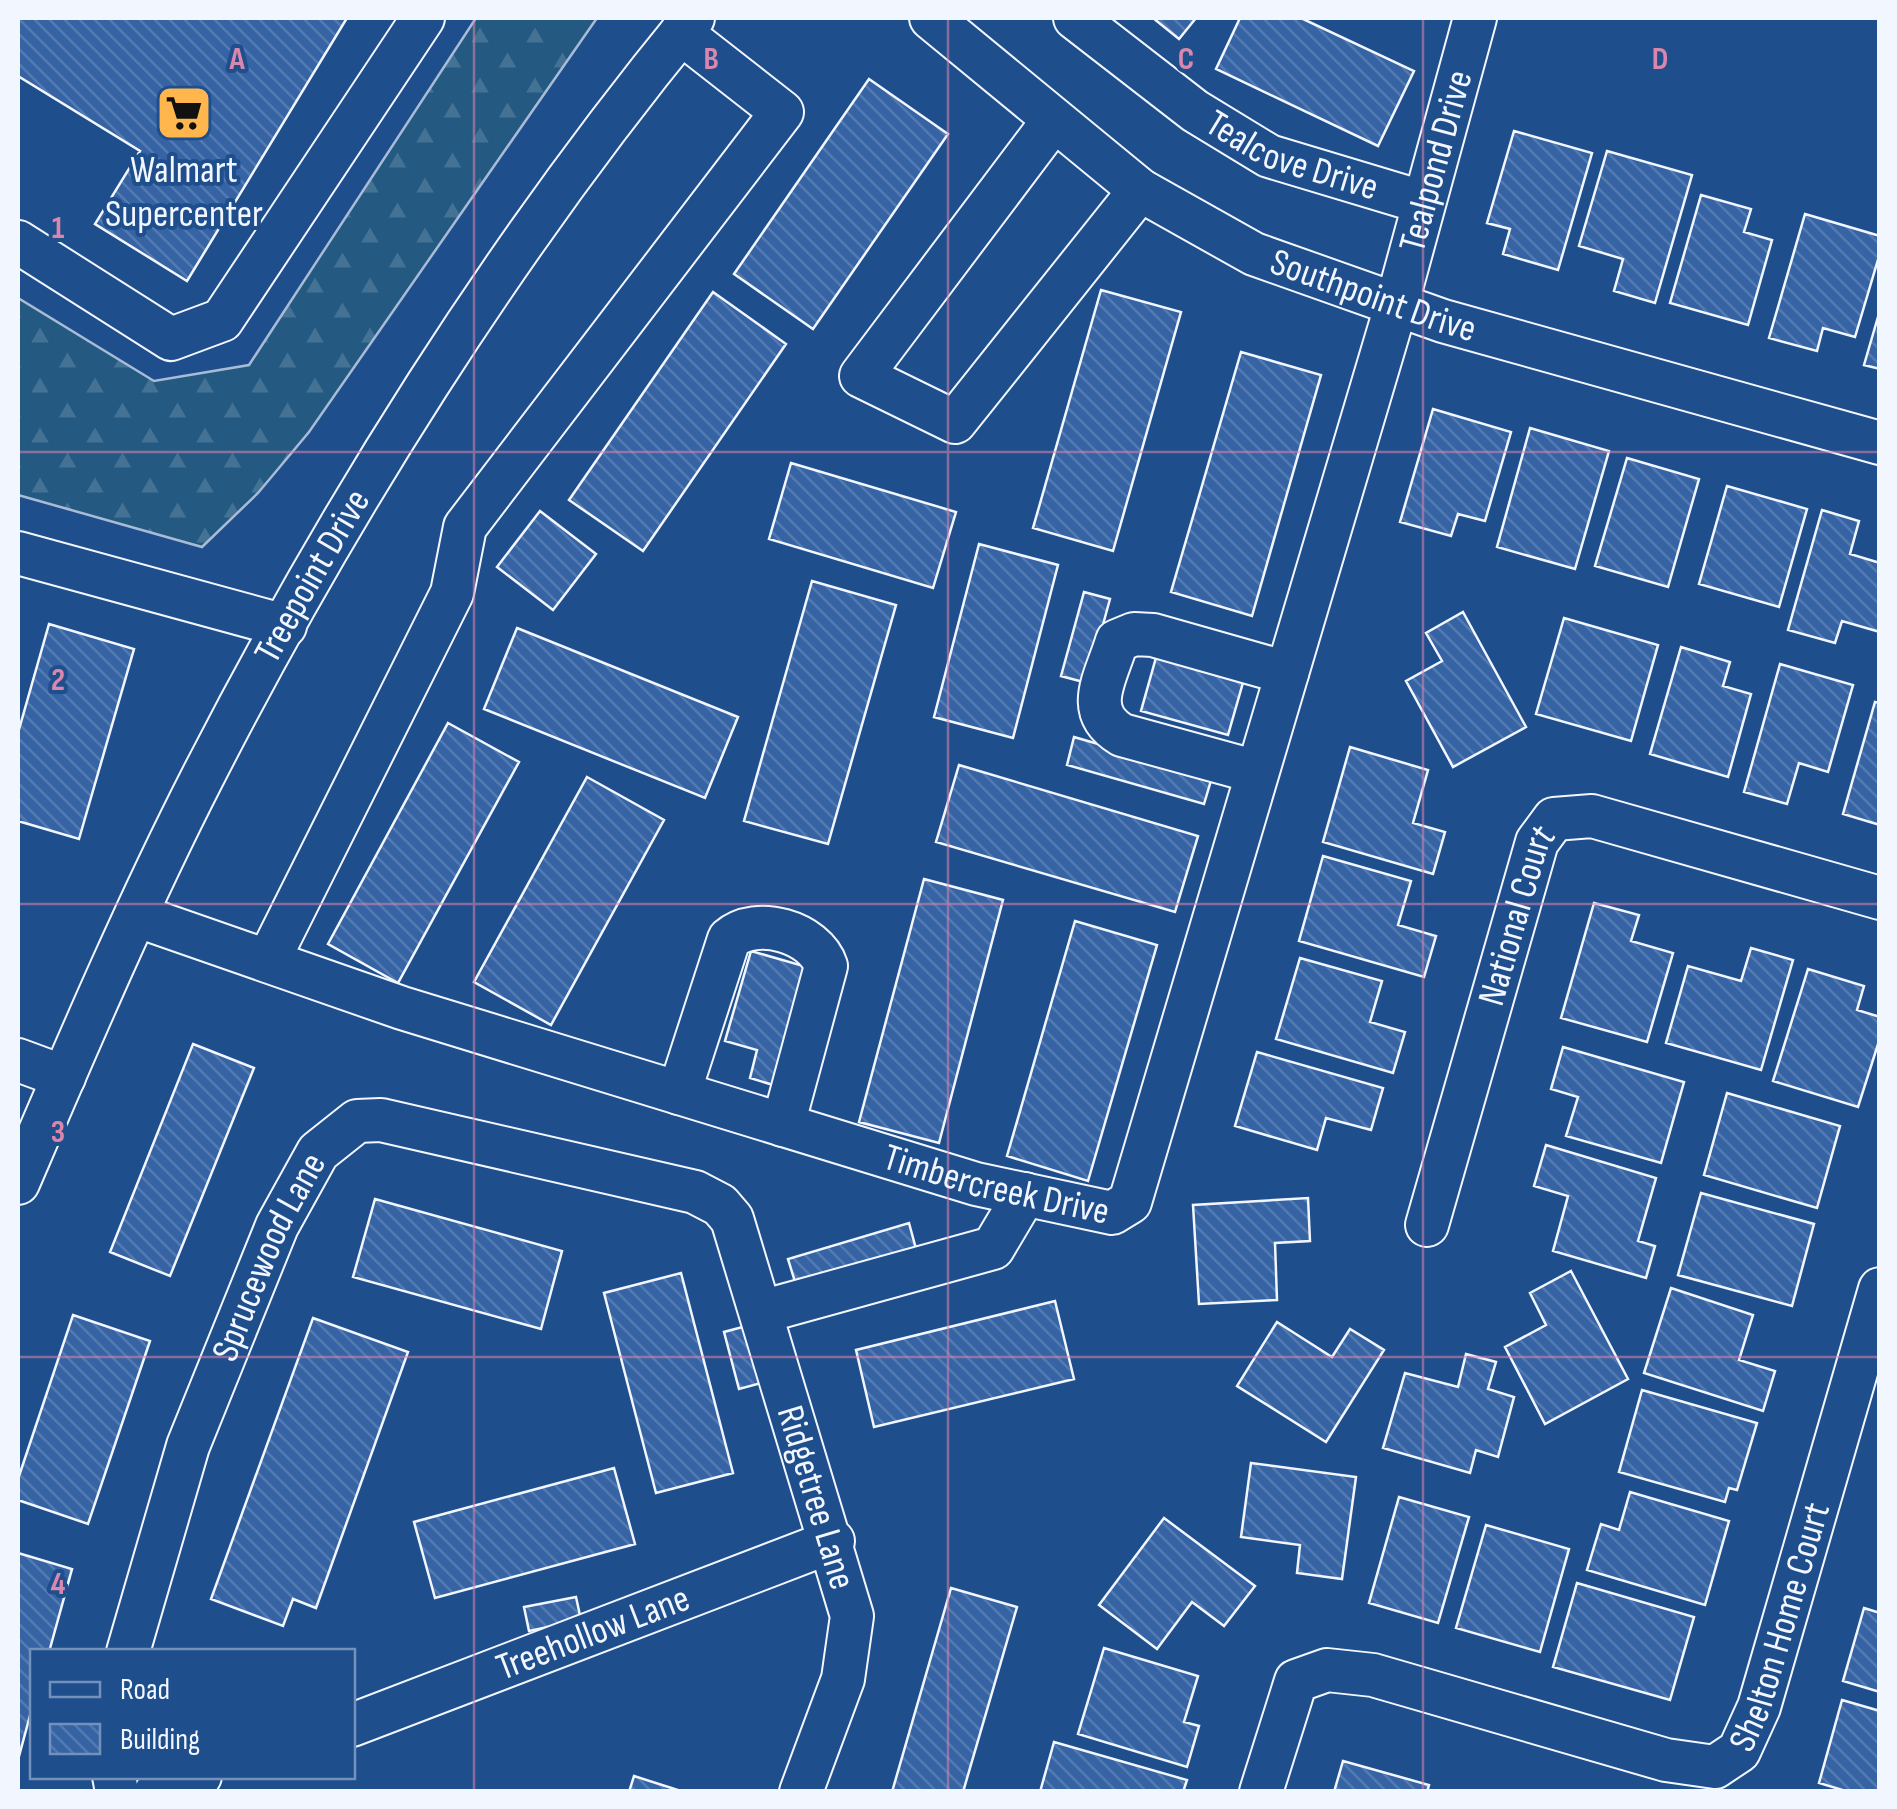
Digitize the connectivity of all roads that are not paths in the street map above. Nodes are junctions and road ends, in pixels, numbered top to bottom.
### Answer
1 (423, 18) edge
2 (931, 18) edge
3 (1075, 18) edge
4 (1476, 18) edge
5 (687, 25) edge
6 (1053, 121) junction
7 (1140, 190) junction
8 (1422, 202) junction
9 (18, 242) edge
10 (1397, 303) junction
11 (1880, 443) edge
12 (18, 553) edge
13 (285, 626) junction
14 (1287, 673) junction
15 (1258, 772) junction
16 (1880, 898) edge
17 (138, 916) junction
18 (268, 961) junction
19 (18, 1060) edge
20 (64, 1077) junction
21 (679, 1093) junction
22 (782, 1125) junction
23 (18, 1184) edge
24 (1025, 1194) junction
25 (720, 1205) joint
26 (1427, 1224) dead end
27 (1880, 1289) edge
28 (761, 1312) junction
29 (833, 1541) junction
30 (129, 1649) edge
31 (355, 1724) edge
32 (192, 1779) edge
33 (156, 1792) edge
34 (800, 1792) edge
35 (1261, 1792) edge

1 - 9 street
2 - 6 street, Southpoint Drive
3 - 8 street, Tealcove Drive
4 - 8 street, Tealpond Drive
5 - 13 street, Treepoint Drive
5 - 18 street
6 - 7 street, Southpoint Drive
6 - 7 street
7 - 10 street, Southpoint Drive
8 - 10 street, Tealpond Drive
10 - 11 street, Southpoint Drive
10 - 14 street, Timbercreek Drive
12 - 13 street
13 - 17 street, Treepoint Drive
14 - 15 street, Timbercreek Drive
14 - 15 street
15 - 24 street, Timbercreek Drive
16 - 26 street, National Court
17 - 18 street, Timbercreek Drive
17 - 20 street, Treepoint Drive
18 - 21 street, Timbercreek Drive
19 - 20 street
20 - 23 street, Treepoint Drive
21 - 22 street, Timbercreek Drive
21 - 22 street
22 - 24 street, Timbercreek Drive
24 - 28 street
25 - 28 street, Ridgetree Lane
25 - 30 street, Sprucewood Lane
27 - 35 street, Shelton Home Court
28 - 29 street, Ridgetree Lane
29 - 31 street, Treehollow Lane
29 - 34 street, Ridgetree Lane
32 - 33 street

